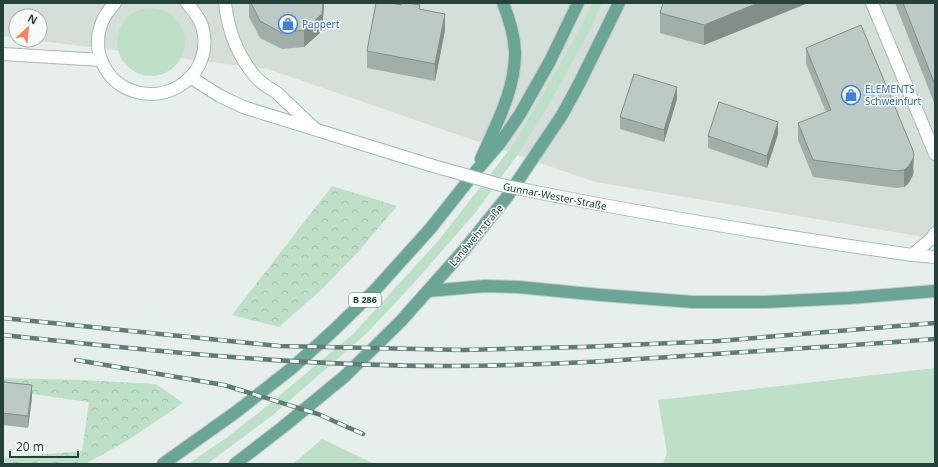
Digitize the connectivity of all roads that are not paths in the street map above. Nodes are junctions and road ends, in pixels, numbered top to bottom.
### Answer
1 (115, 3) edge
2 (187, 3) edge
3 (225, 3) edge
4 (504, 3) edge
5 (578, 3) edge
6 (619, 3) edge
7 (872, 3) edge
8 (3, 54) edge
9 (101, 60) junction
10 (190, 77) junction
11 (317, 130) junction
12 (935, 154) edge
13 (476, 171) junction
14 (935, 233) edge
15 (912, 255) junction
16 (935, 257) edge
17 (428, 291) junction
18 (935, 291) edge
19 (163, 464) edge
20 (236, 464) edge

1 - 9 street
2 - 10 street
3 - 11 street
4 - 13 main road
5 - 13 main road, B 286
6 - 17 main road, Landwehrstraße
7 - 12 street
8 - 9 street
9 - 10 street
10 - 11 street, Gunnar-Wester-Straße
11 - 15 street, Gunnar-Wester-Straße, bridge
13 - 19 main road, B 286
14 - 15 street
15 - 16 street, Gunnar-Wester-Straße
17 - 18 main road
17 - 20 main road, Landwehrstraße

